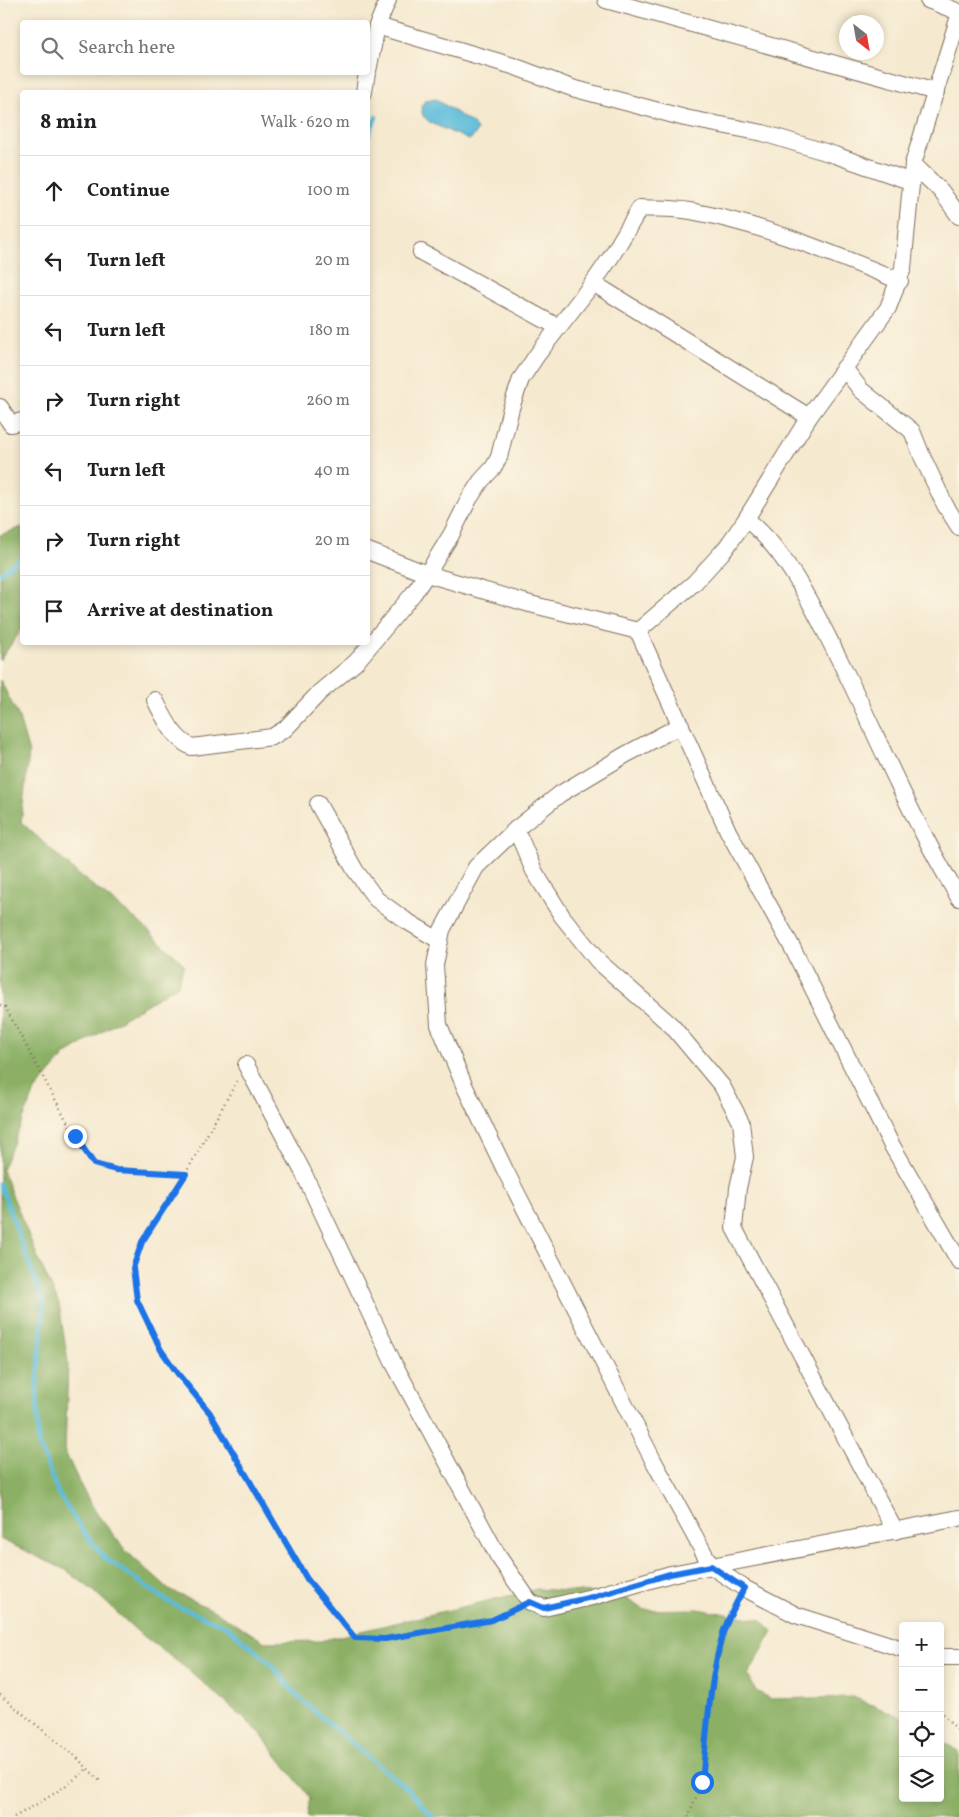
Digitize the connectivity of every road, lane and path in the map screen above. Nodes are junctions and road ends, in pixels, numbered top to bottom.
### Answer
1 (388, 0) edge
2 (606, 0) edge
3 (928, 0) edge
4 (959, 14) edge
5 (377, 26) junction
6 (370, 58) edge
7 (367, 75) edge
8 (364, 90) edge
9 (936, 92) junction
10 (913, 164) junction
11 (912, 182) junction
12 (959, 216) edge
13 (420, 252) dead end
14 (900, 281) junction
15 (593, 283) junction
16 (558, 327) junction
17 (844, 368) junction
18 (0, 407) edge
19 (809, 417) junction
20 (20, 422) edge
21 (746, 519) junction
22 (959, 527) edge
23 (370, 552) edge
24 (427, 574) junction
25 (638, 631) junction
26 (155, 700) dead end
27 (681, 725) junction
28 (318, 804) dead end
29 (516, 829) junction
30 (959, 898) edge
31 (440, 941) junction
32 (0, 1004) edge
33 (246, 1064) joint
34 (186, 1174) junction
35 (959, 1261) edge
36 (959, 1518) edge
37 (895, 1530) junction
38 (711, 1566) junction
39 (744, 1588) junction
40 (530, 1602) junction
41 (899, 1648) edge
42 (944, 1657) edge
43 (959, 1657) edge
44 (0, 1695) edge
45 (942, 1712) edge
46 (959, 1732) edge
47 (87, 1768) junction
48 (101, 1782) dead end
49 (14, 1817) edge
50 (688, 1817) edge

1 - 5 street
2 - 9 street
3 - 4 street
4 - 9 street
5 - 6 street
5 - 11 street
7 - 8 street
9 - 10 street
10 - 11 street
10 - 12 street
11 - 14 street
13 - 16 street
14 - 15 street
14 - 17 street
15 - 16 street
15 - 19 street
16 - 24 street
17 - 19 street
17 - 22 street
18 - 20 street
19 - 21 street
21 - 25 street
21 - 30 street
23 - 24 street
24 - 25 street
24 - 26 street
25 - 27 street
27 - 29 street
27 - 35 street
28 - 31 street
29 - 31 street
29 - 37 street
31 - 38 street
32 - 34 path
33 - 34 path
33 - 40 street
34 - 40 path
36 - 37 street
37 - 38 street
38 - 39 street
38 - 40 street
39 - 41 street
39 - 50 path
42 - 43 street
44 - 47 path
45 - 46 path
47 - 48 path
47 - 49 path

